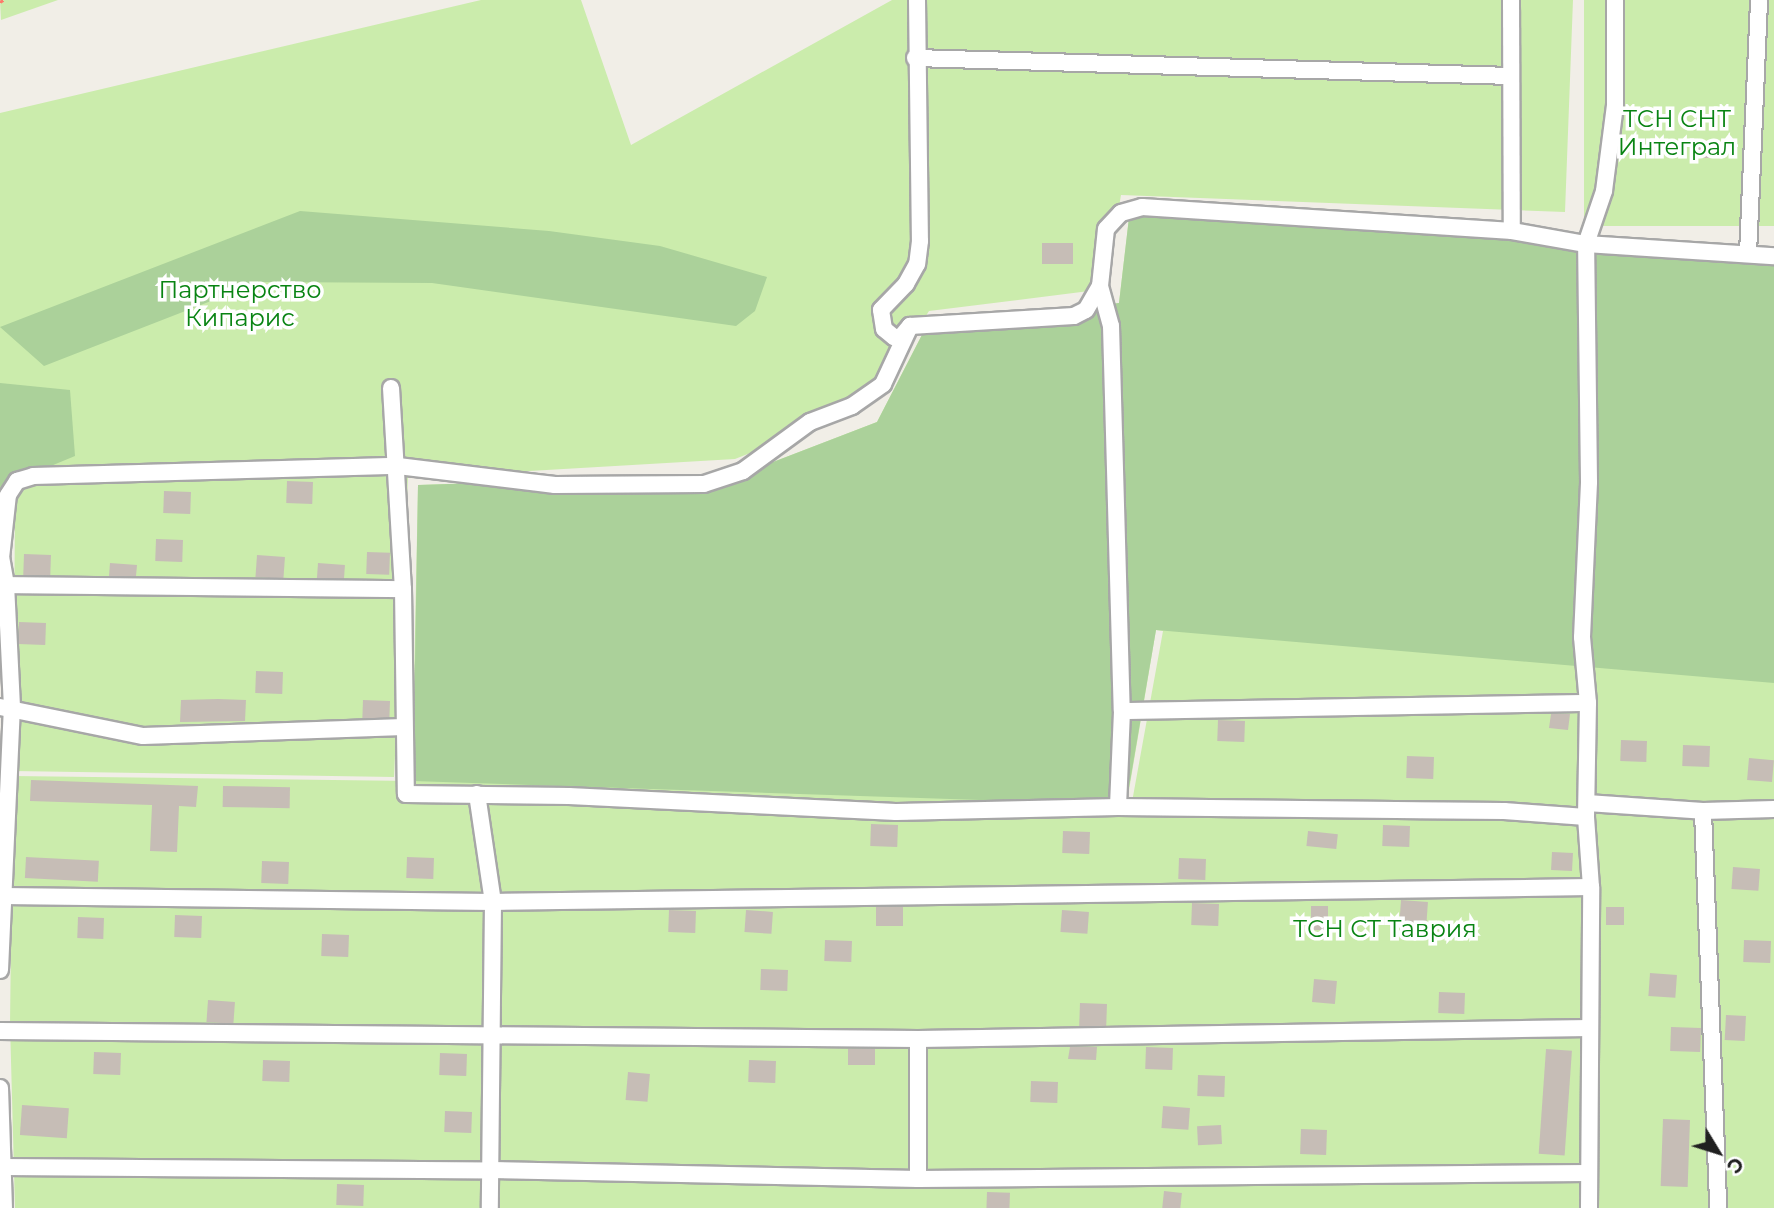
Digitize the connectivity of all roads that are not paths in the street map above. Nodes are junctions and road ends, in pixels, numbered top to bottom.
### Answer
1 (917, 0) edge
2 (1511, 0) edge
3 (1615, 0) edge
4 (1759, 0) edge
5 (915, 58) junction
6 (1511, 76) junction
7 (1512, 232) junction
8 (1586, 244) junction
9 (1748, 254) junction
10 (1774, 256) edge
11 (1100, 286) junction
12 (909, 326) junction
13 (391, 388) dead end
14 (398, 466) junction
15 (4, 495) edge
16 (6, 585) junction
17 (403, 589) junction
18 (1588, 704) junction
19 (6, 707) edge
20 (1122, 711) junction
21 (404, 727) junction
22 (477, 794) junction
23 (1118, 807) junction
24 (1774, 809) edge
25 (1586, 810) junction
26 (1703, 811) junction
27 (2, 862) edge
28 (1591, 887) junction
29 (3, 896) junction
30 (493, 902) junction
31 (0, 970) edge
32 (1590, 1028) junction
33 (0, 1031) edge
34 (491, 1036) junction
35 (918, 1039) junction
36 (0, 1088) edge
37 (2, 1132) edge
38 (2, 1167) junction
39 (491, 1170) junction
40 (1588, 1173) junction
41 (918, 1179) junction
42 (4, 1208) edge
43 (490, 1208) edge
44 (1589, 1208) edge
45 (1718, 1208) edge

1 - 5 street
2 - 6 street
3 - 8 street
4 - 9 street
5 - 6 street
5 - 12 street
6 - 7 street
7 - 8 street
7 - 11 street
8 - 9 street
8 - 18 street
9 - 10 street
11 - 12 street
11 - 20 street
12 - 14 street
13 - 14 street
14 - 15 street
14 - 17 street
15 - 16 street
16 - 17 street
16 - 19 street
17 - 21 street
18 - 20 street
18 - 25 street
19 - 21 street
19 - 27 street
20 - 23 street
21 - 22 street
22 - 23 street
22 - 30 street
23 - 25 street
24 - 26 street
25 - 26 street
25 - 28 street
26 - 45 street
27 - 29 street
28 - 30 street
28 - 32 street
29 - 30 street
29 - 31 street
30 - 34 street
32 - 35 street
32 - 40 street
33 - 34 street
34 - 35 street
34 - 39 street
35 - 41 street
36 - 37 street
37 - 38 street
38 - 39 street
38 - 42 street
39 - 41 street
39 - 43 street
40 - 41 street
40 - 44 street

